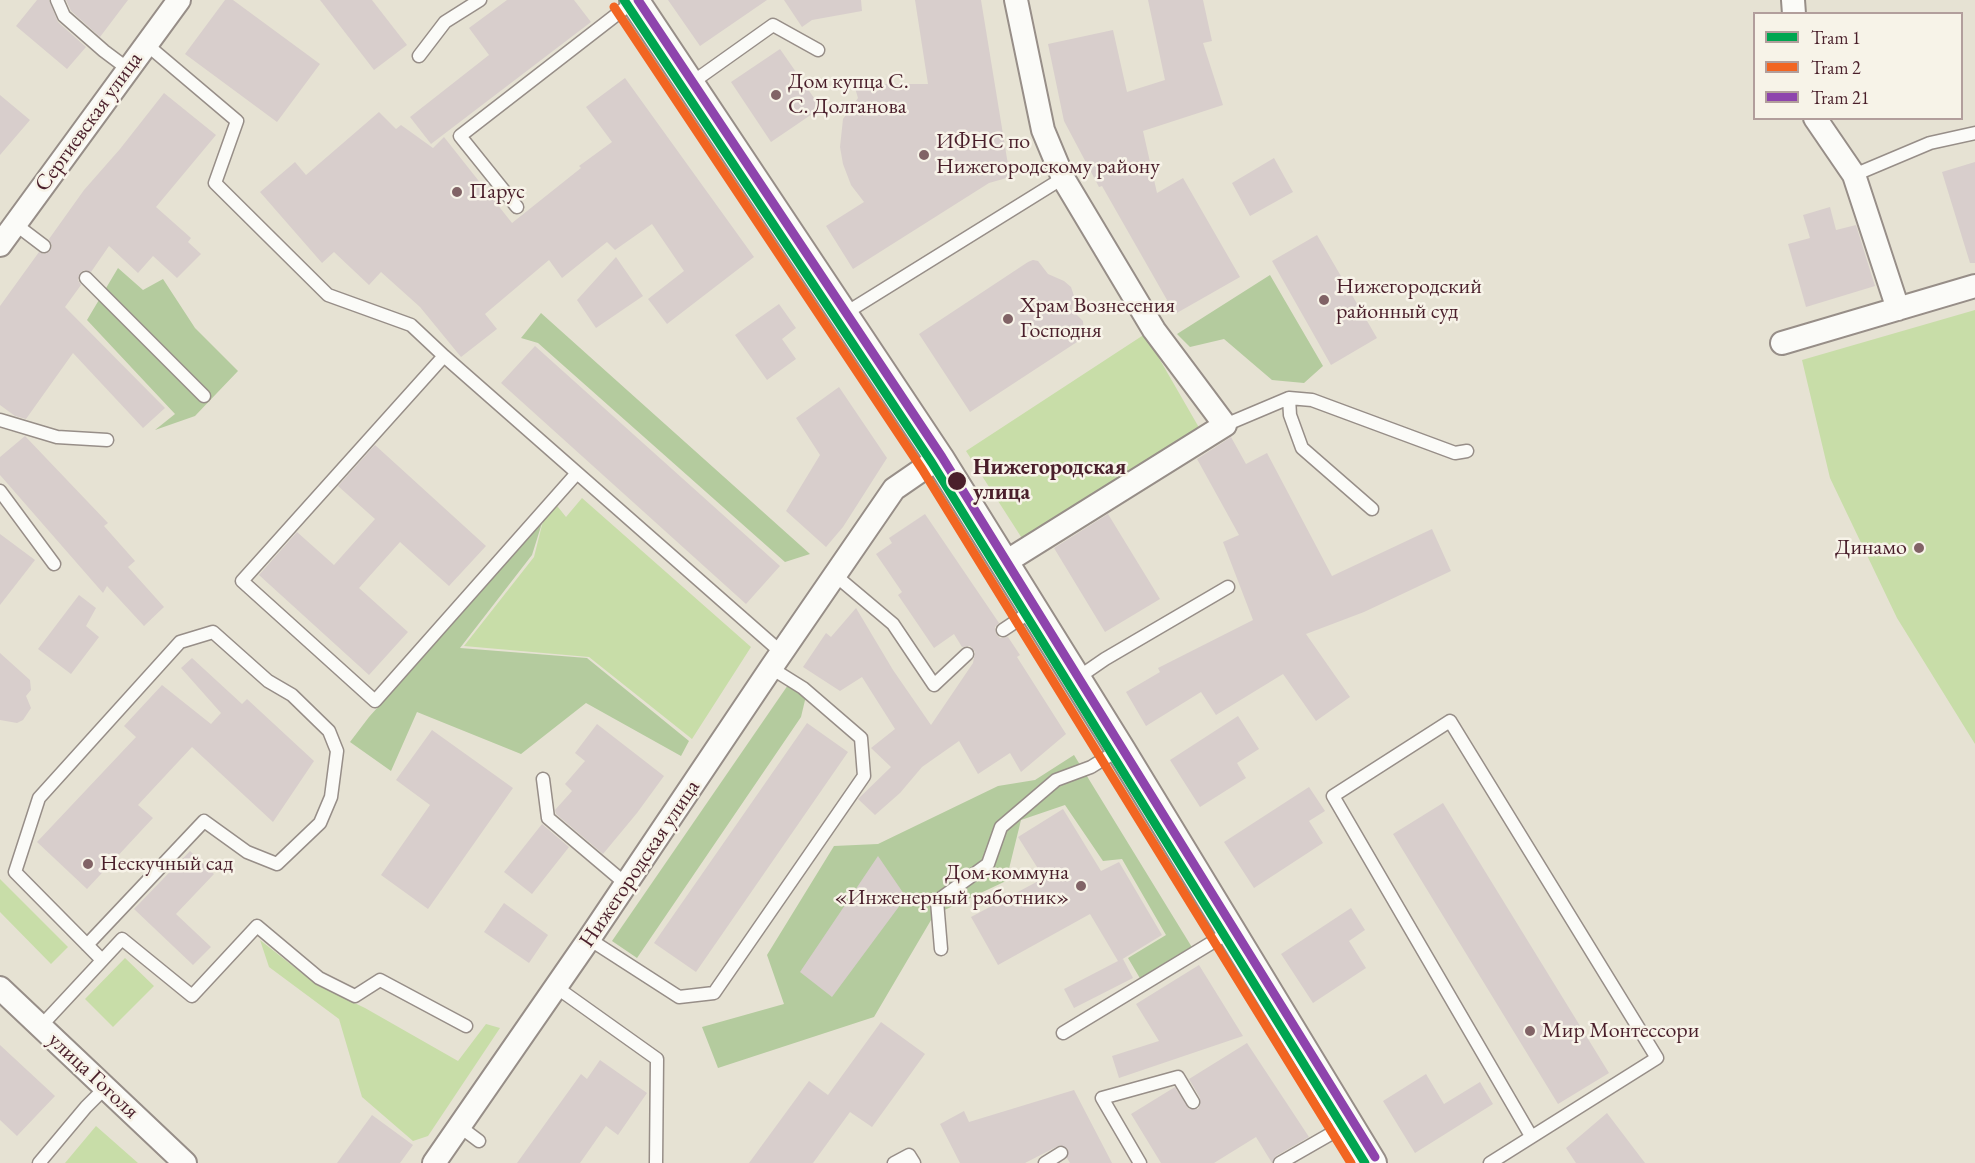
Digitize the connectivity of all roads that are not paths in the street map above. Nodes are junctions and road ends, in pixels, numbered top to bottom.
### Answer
1 (57, 0) edge
2 (179, 0) edge
3 (480, 0) edge
4 (1016, 0) edge
5 (634, 1) edge
6 (146, 44) junction
7 (818, 50) dead end
8 (419, 56) dead end
9 (128, 69) junction
10 (689, 85) junction
11 (1816, 120) edge
12 (1975, 133) edge
13 (1854, 175) junction
14 (1063, 178) junction
15 (517, 207) dead end
16 (15, 224) junction
17 (0, 244) edge
18 (44, 246) dead end
19 (86, 278) dead end
20 (1975, 286) edge
21 (1898, 309) junction
22 (844, 314) junction
23 (1782, 343) dead end
24 (444, 356) junction
25 (204, 396) dead end
26 (1289, 398) junction
27 (0, 420) edge
28 (1225, 425) junction
29 (107, 440) dead end
30 (1467, 451) dead end
31 (939, 458) junction
32 (577, 473) junction
33 (0, 491) edge
34 (1372, 509) dead end
35 (1004, 563) junction
36 (54, 564) dead end
37 (836, 576) junction
38 (1228, 587) dead end
39 (1033, 610) junction
40 (1003, 630) dead end
41 (967, 654) dead end
42 (776, 661) junction
43 (1076, 679) junction
44 (1120, 749) junction
45 (543, 778) dead end
46 (626, 884) junction
47 (1231, 931) junction
48 (589, 939) junction
49 (87, 945) junction
50 (941, 949) dead end
51 (101, 959) junction
52 (556, 987) junction
53 (0, 988) edge
54 (41, 1026) junction
55 (466, 1026) dead end
56 (1063, 1033) dead end
57 (105, 1088) junction
58 (1193, 1102) dead end
59 (1348, 1124) junction
60 (459, 1126) junction
61 (1531, 1136) junction
62 (479, 1141) dead end
63 (1061, 1153) dead end
64 (39, 1163) edge
65 (185, 1163) edge
66 (434, 1163) edge
67 (656, 1163) edge
68 (894, 1163) edge
69 (914, 1163) edge
70 (1045, 1163) edge
71 (1140, 1163) edge
72 (1280, 1163) edge
73 (1372, 1163) edge
74 (1490, 1163) edge

1 - 9 lane
2 - 6 street, Сергиевская улица
3 - 8 lane
4 - 14 street
5 - 10 street
5 - 15 lane
6 - 9 street, Сергиевская улица
6 - 24 lane
7 - 10 lane
9 - 16 street, Сергиевская улица
10 - 22 street
11 - 13 street
12 - 13 lane
13 - 21 street
14 - 22 lane
14 - 28 street
16 - 17 street, Сергиевская улица
16 - 18 lane
19 - 25 lane
20 - 21 street
21 - 23 street
22 - 31 street
24 - 32 lane
24 - 32 lane
26 - 28 lane
26 - 30 lane
26 - 34 lane
27 - 29 lane
28 - 35 street
31 - 35 street
31 - 37 street, Нижегородская улица
32 - 42 lane
33 - 36 lane
35 - 39 street
37 - 41 lane
37 - 42 street, Нижегородская улица
38 - 43 lane
39 - 40 lane
39 - 43 street
42 - 46 street, Нижегородская улица
42 - 48 lane
43 - 44 street
44 - 47 street
44 - 50 lane
45 - 46 lane
46 - 48 street, Нижегородская улица
47 - 56 lane
47 - 59 street
48 - 52 street, Нижегородская улица
49 - 49 lane
49 - 51 lane
51 - 54 lane
51 - 55 lane
52 - 60 street, Нижегородская улица
52 - 67 lane
53 - 54 street, улица Гоголя
54 - 57 street, улица Гоголя
57 - 64 lane
57 - 65 street, улица Гоголя
58 - 71 lane
59 - 72 lane
59 - 73 street
60 - 62 lane
60 - 66 street, Нижегородская улица
61 - 61 lane
61 - 74 lane
63 - 70 lane
68 - 69 lane

